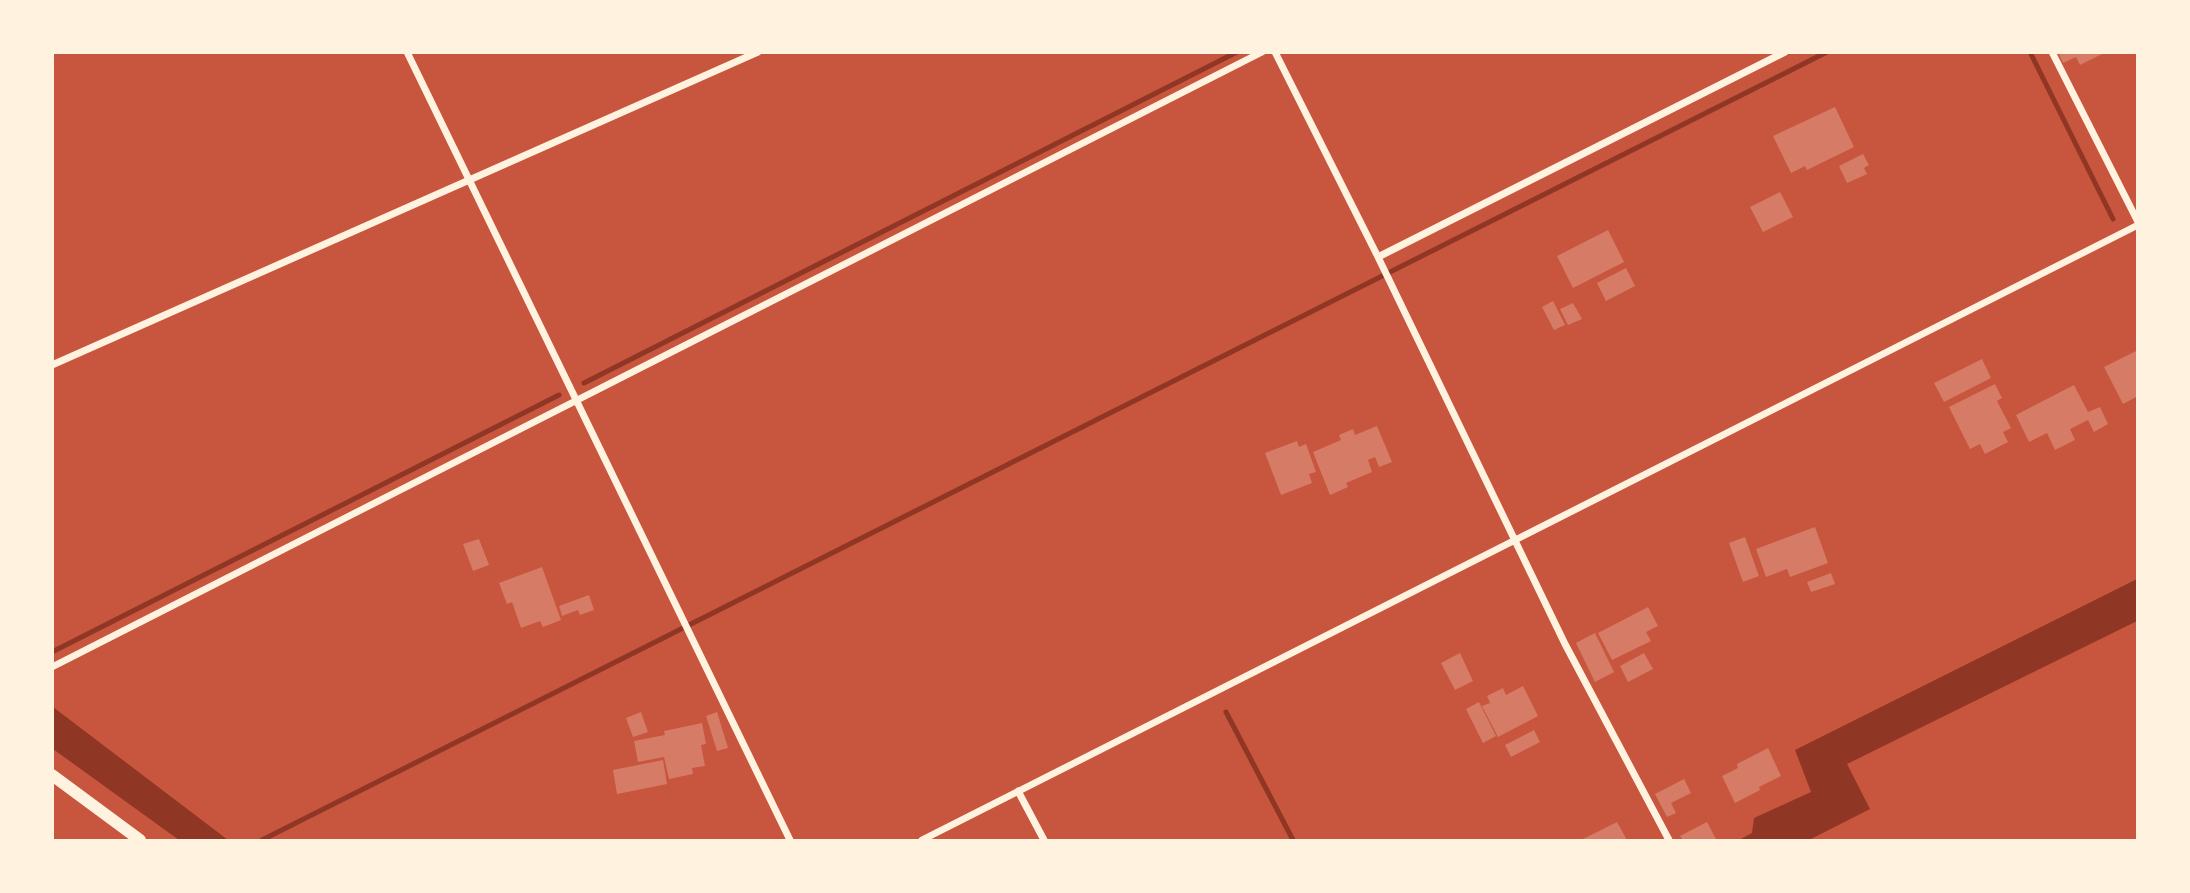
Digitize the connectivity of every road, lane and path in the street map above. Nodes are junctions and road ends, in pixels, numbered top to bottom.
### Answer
1 (407, 52) edge
2 (758, 52) edge
3 (1262, 52) edge
4 (1275, 52) edge
5 (1785, 52) edge
6 (2052, 52) edge
7 (470, 180) junction
8 (2137, 223) edge
9 (1378, 257) junction
10 (52, 366) edge
11 (578, 401) junction
12 (1514, 541) junction
13 (52, 667) edge
14 (52, 775) edge
15 (1018, 791) junction
16 (140, 841) edge
17 (790, 841) edge
18 (922, 841) edge
19 (1044, 841) edge
20 (1669, 841) edge

1 - 7 street
2 - 7 street
3 - 11 street
4 - 9 street
5 - 9 street
6 - 8 street
7 - 10 street
7 - 11 street
8 - 12 street
9 - 12 street
11 - 13 street
11 - 17 street
12 - 15 street
12 - 20 street
14 - 16 street
15 - 18 street
15 - 19 street

